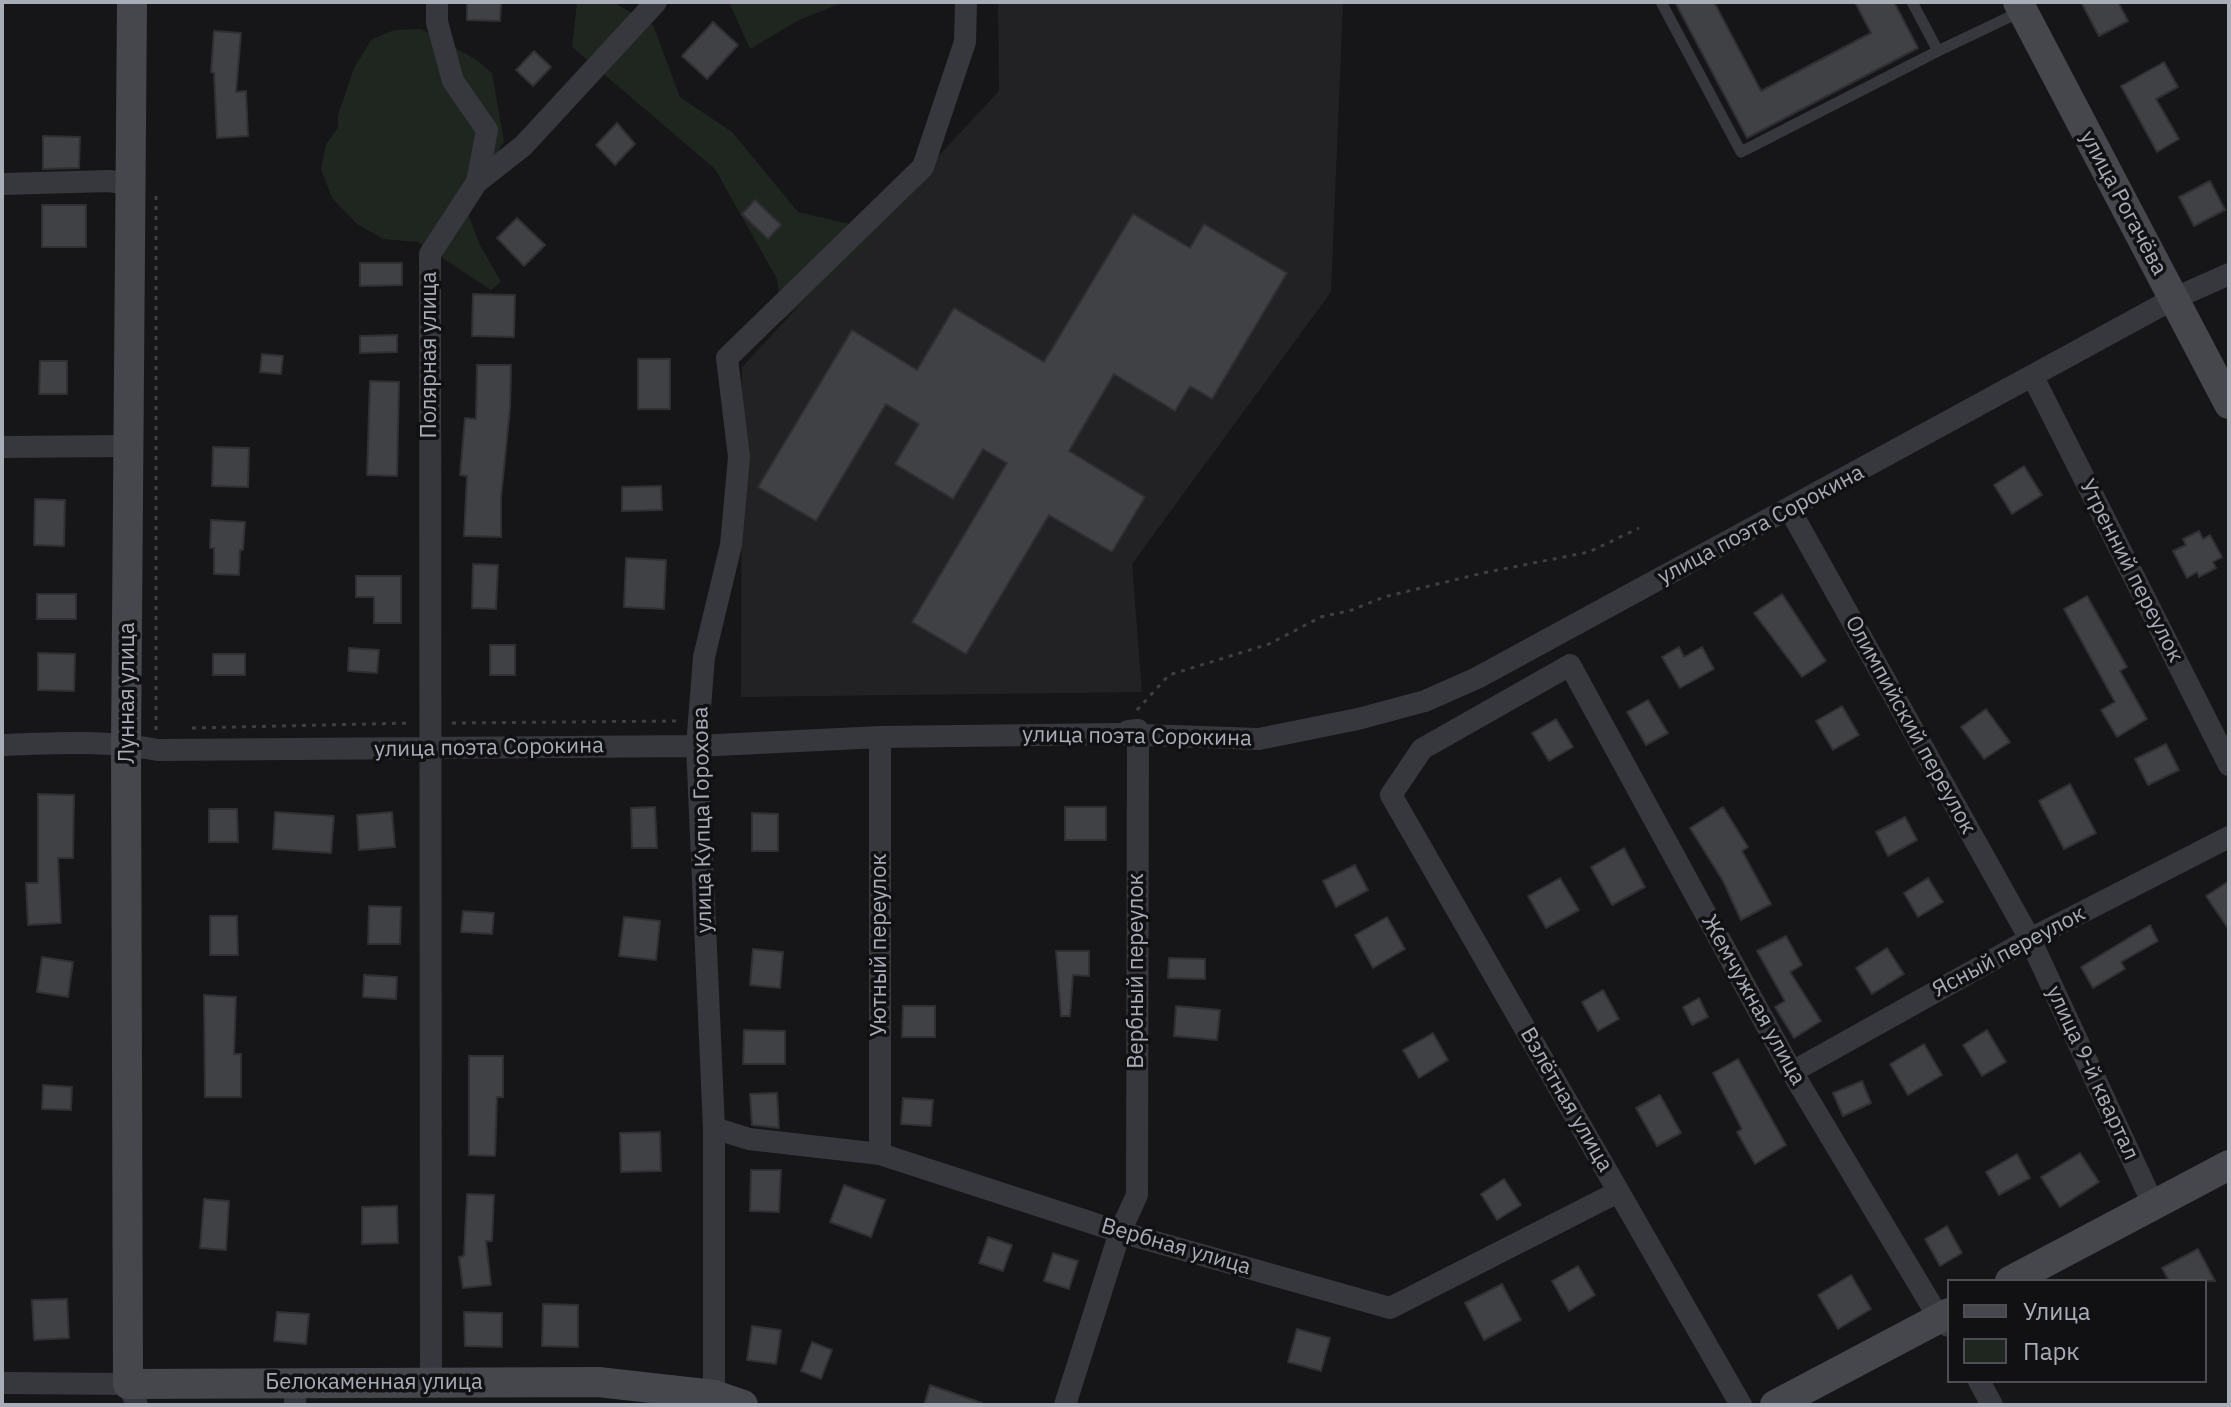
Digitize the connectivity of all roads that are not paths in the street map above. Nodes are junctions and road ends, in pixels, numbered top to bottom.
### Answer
1 (132, 2) edge
2 (437, 2) edge
3 (656, 2) edge
4 (966, 2) edge
5 (1661, 2) edge
6 (1912, 2) edge
7 (2021, 7) edge
8 (1938, 51) junction
9 (477, 182) junction
10 (2, 184) edge
11 (144, 188) junction
12 (2229, 274) edge
13 (2173, 299) junction
14 (2033, 377) junction
15 (2229, 404) edge
16 (128, 446) junction
17 (2, 447) edge
18 (1790, 510) junction
19 (1570, 665) joint
20 (1115, 734) junction
21 (880, 737) junction
22 (126, 744) junction
23 (2, 745) edge
24 (697, 746) junction
25 (432, 748) junction
26 (2229, 765) edge
27 (2229, 837) edge
28 (2030, 939) junction
29 (1792, 1072) junction
30 (714, 1128) junction
31 (880, 1154) junction
32 (2229, 1165) edge
33 (1618, 1192) junction
34 (2154, 1206) junction
35 (1120, 1232) junction
36 (2014, 1279) edge
37 (1946, 1319) edge
38 (2, 1383) edge
39 (431, 1383) junction
40 (1980, 1383) edge
41 (132, 1394) edge
42 (295, 1394) edge
43 (714, 1395) junction
44 (743, 1405) edge
45 (1065, 1405) edge
46 (1741, 1405) edge
47 (1775, 1405) edge
48 (1992, 1405) edge

1 - 11 street, Лунная улица
2 - 9 street
3 - 9 street, Полярная улица
4 - 24 street, улица Купца Горохова
5 - 8 lane
6 - 8 lane
7 - 8 lane
7 - 13 street, улица Рогачёва
9 - 25 street, Полярная улица
10 - 11 street
11 - 16 street, Лунная улица
12 - 13 street, улица поэта Сорокина
13 - 14 street, улица поэта Сорокина
13 - 15 street, улица Рогачёва
14 - 18 street, улица поэта Сорокина
14 - 26 street, Утренний переулок
16 - 17 street
16 - 22 street, Лунная улица
18 - 20 street, улица поэта Сорокина
18 - 28 street, Олимпийский переулок
19 - 29 street, Жемчужная улица
19 - 33 street, Взлётная улица
20 - 21 street, улица поэта Сорокина
20 - 35 street, Вербный переулок
21 - 24 street, улица поэта Сорокина
21 - 31 street, Уютный переулок
22 - 23 street, улица поэта Сорокина
22 - 25 street, улица поэта Сорокина
22 - 41 street, Лунная улица
24 - 25 street, улица поэта Сорокина
24 - 30 street, улица Купца Горохова
25 - 39 street, Полярная улица
27 - 28 street, Ясный переулок
28 - 29 street, Ясный переулок
28 - 34 street, улица 9-й квартал
29 - 37 street, Жемчужная улица
30 - 31 street, Вербная улица
30 - 43 street, улица Купца Горохова
31 - 35 street, Вербная улица
32 - 34 street
33 - 35 street, Вербная улица
33 - 46 street, Взлётная улица
34 - 36 street
35 - 45 street
37 - 47 street
38 - 41 street, Белокаменная улица
39 - 42 street, Белокаменная улица
39 - 43 street, Белокаменная улица
40 - 48 street
41 - 42 street, Белокаменная улица
43 - 44 street, Белокаменная улица

